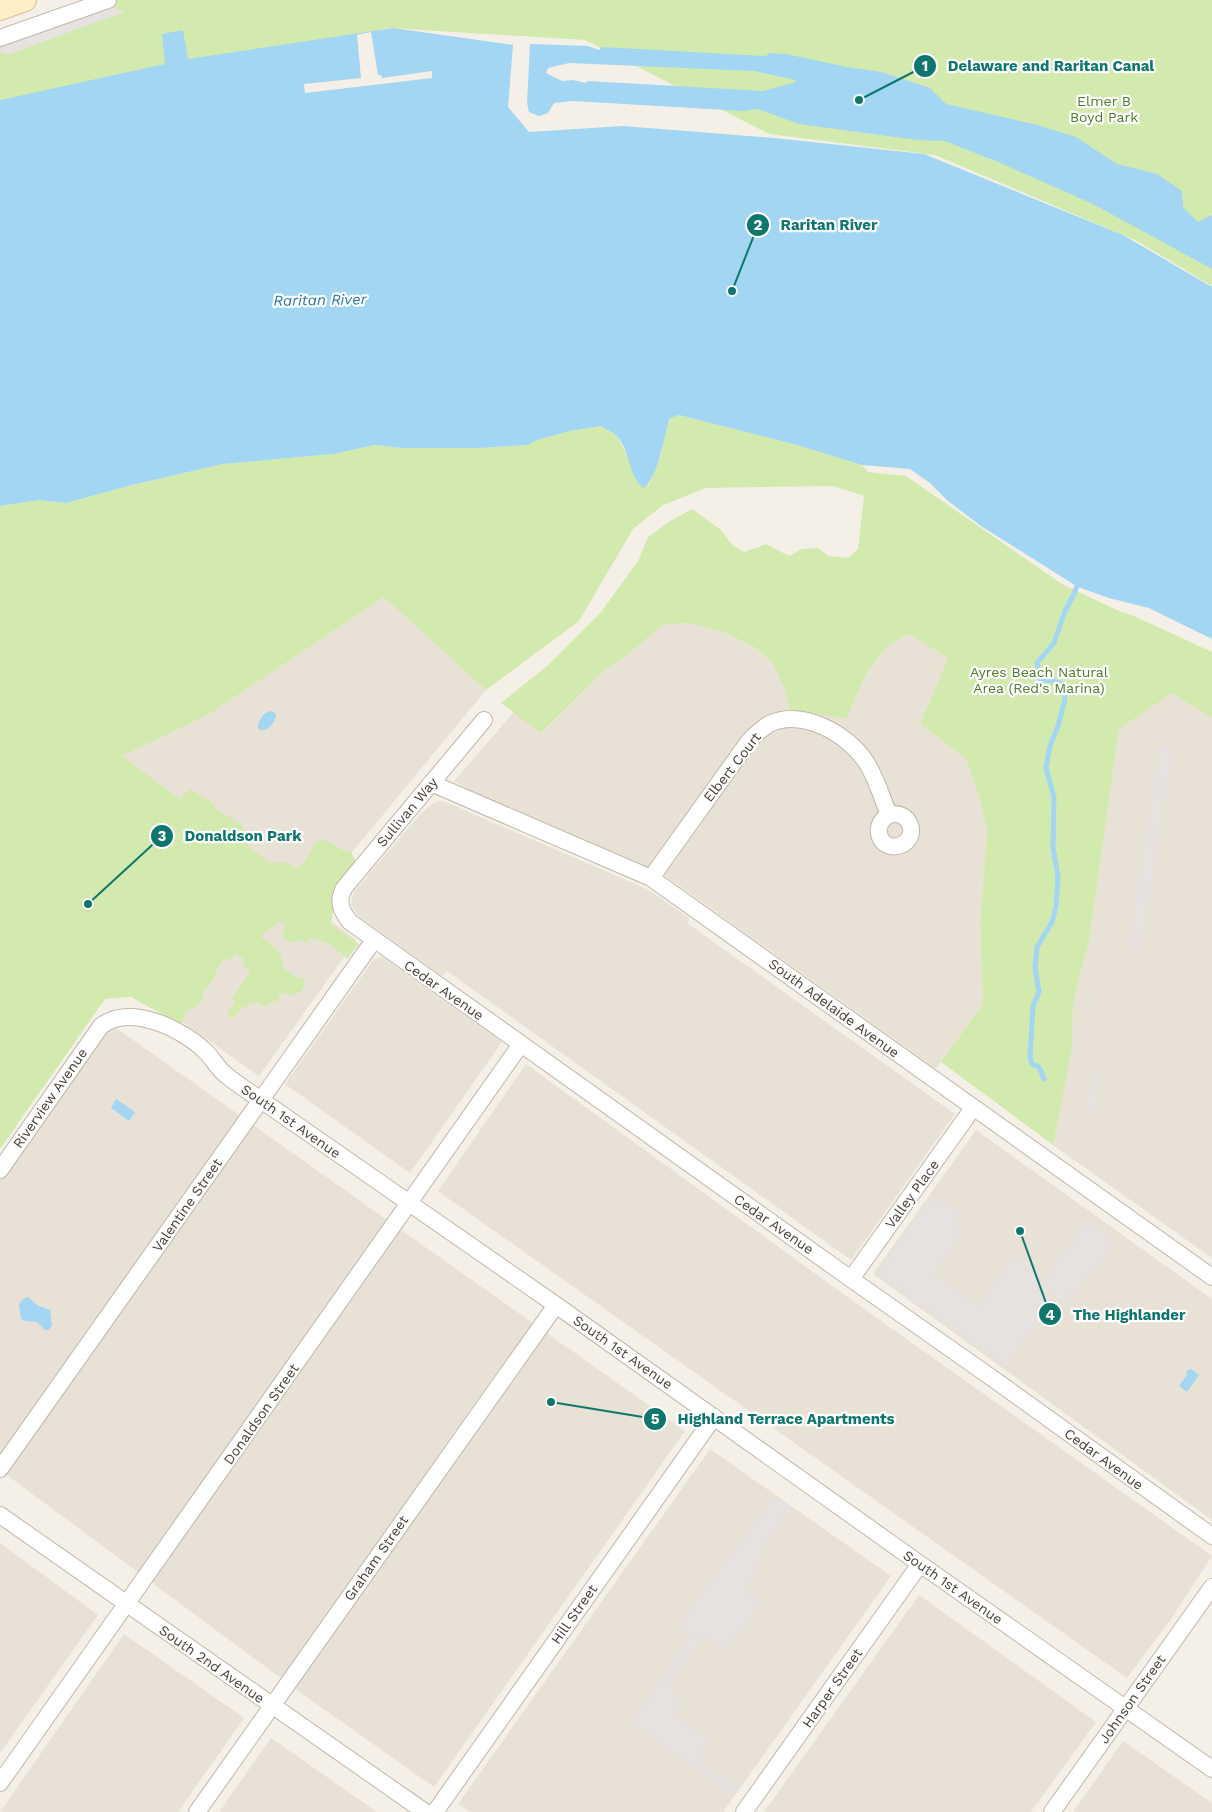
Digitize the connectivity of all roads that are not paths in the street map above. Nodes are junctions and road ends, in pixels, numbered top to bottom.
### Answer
1 (25, 0) edge
2 (108, 0) edge
3 (0, 9) edge
4 (0, 38) edge
5 (484, 720) dead end
6 (431, 783) junction
7 (889, 815) dead end
8 (651, 878) junction
9 (341, 907) joint
10 (374, 940) junction
11 (101, 1026) joint
12 (521, 1044) junction
13 (261, 1100) junction
14 (974, 1108) junction
15 (0, 1170) edge
16 (409, 1202) junction
17 (1212, 1277) edge
18 (851, 1279) junction
19 (556, 1305) junction
20 (714, 1417) junction
21 (0, 1469) edge
22 (0, 1514) edge
23 (1212, 1536) edge
24 (920, 1564) junction
25 (1212, 1587) edge
26 (126, 1603) junction
27 (272, 1706) junction
28 (1126, 1708) junction
29 (1212, 1769) edge
30 (0, 1783) edge
31 (197, 1812) edge
32 (425, 1812) edge
33 (435, 1812) edge
34 (744, 1812) edge
35 (1052, 1812) edge

1 - 3 main road
2 - 4 street
5 - 6 street, Sullivan Way
6 - 8 street, South Adelaide Avenue
6 - 9 street, Sullivan Way
7 - 8 street, Elbert Court
8 - 14 street, South Adelaide Avenue
9 - 10 street, Cedar Avenue
10 - 12 street, Cedar Avenue
10 - 13 street, Valentine Street
11 - 13 street, South 1st Avenue
11 - 15 street, Riverview Avenue
12 - 16 street, Donaldson Street
12 - 18 street, Cedar Avenue
13 - 16 street, South 1st Avenue
13 - 21 street, Valentine Street
14 - 17 street, South Adelaide Avenue
14 - 18 street, Valley Place
16 - 19 street, South 1st Avenue
16 - 26 street, Donaldson Street
18 - 23 street, Cedar Avenue
19 - 20 street, South 1st Avenue
19 - 27 street, Graham Street
20 - 24 street, South 1st Avenue
20 - 33 street, Hill Street
22 - 26 street, South 2nd Avenue
24 - 28 street, South 1st Avenue
24 - 34 street, Harper Street
25 - 28 street, Johnson Street
26 - 27 street, South 2nd Avenue
26 - 30 street, Donaldson Street
27 - 31 street, Graham Street
27 - 32 street, South 2nd Avenue
28 - 29 street, South 1st Avenue
28 - 35 street, Johnson Street

